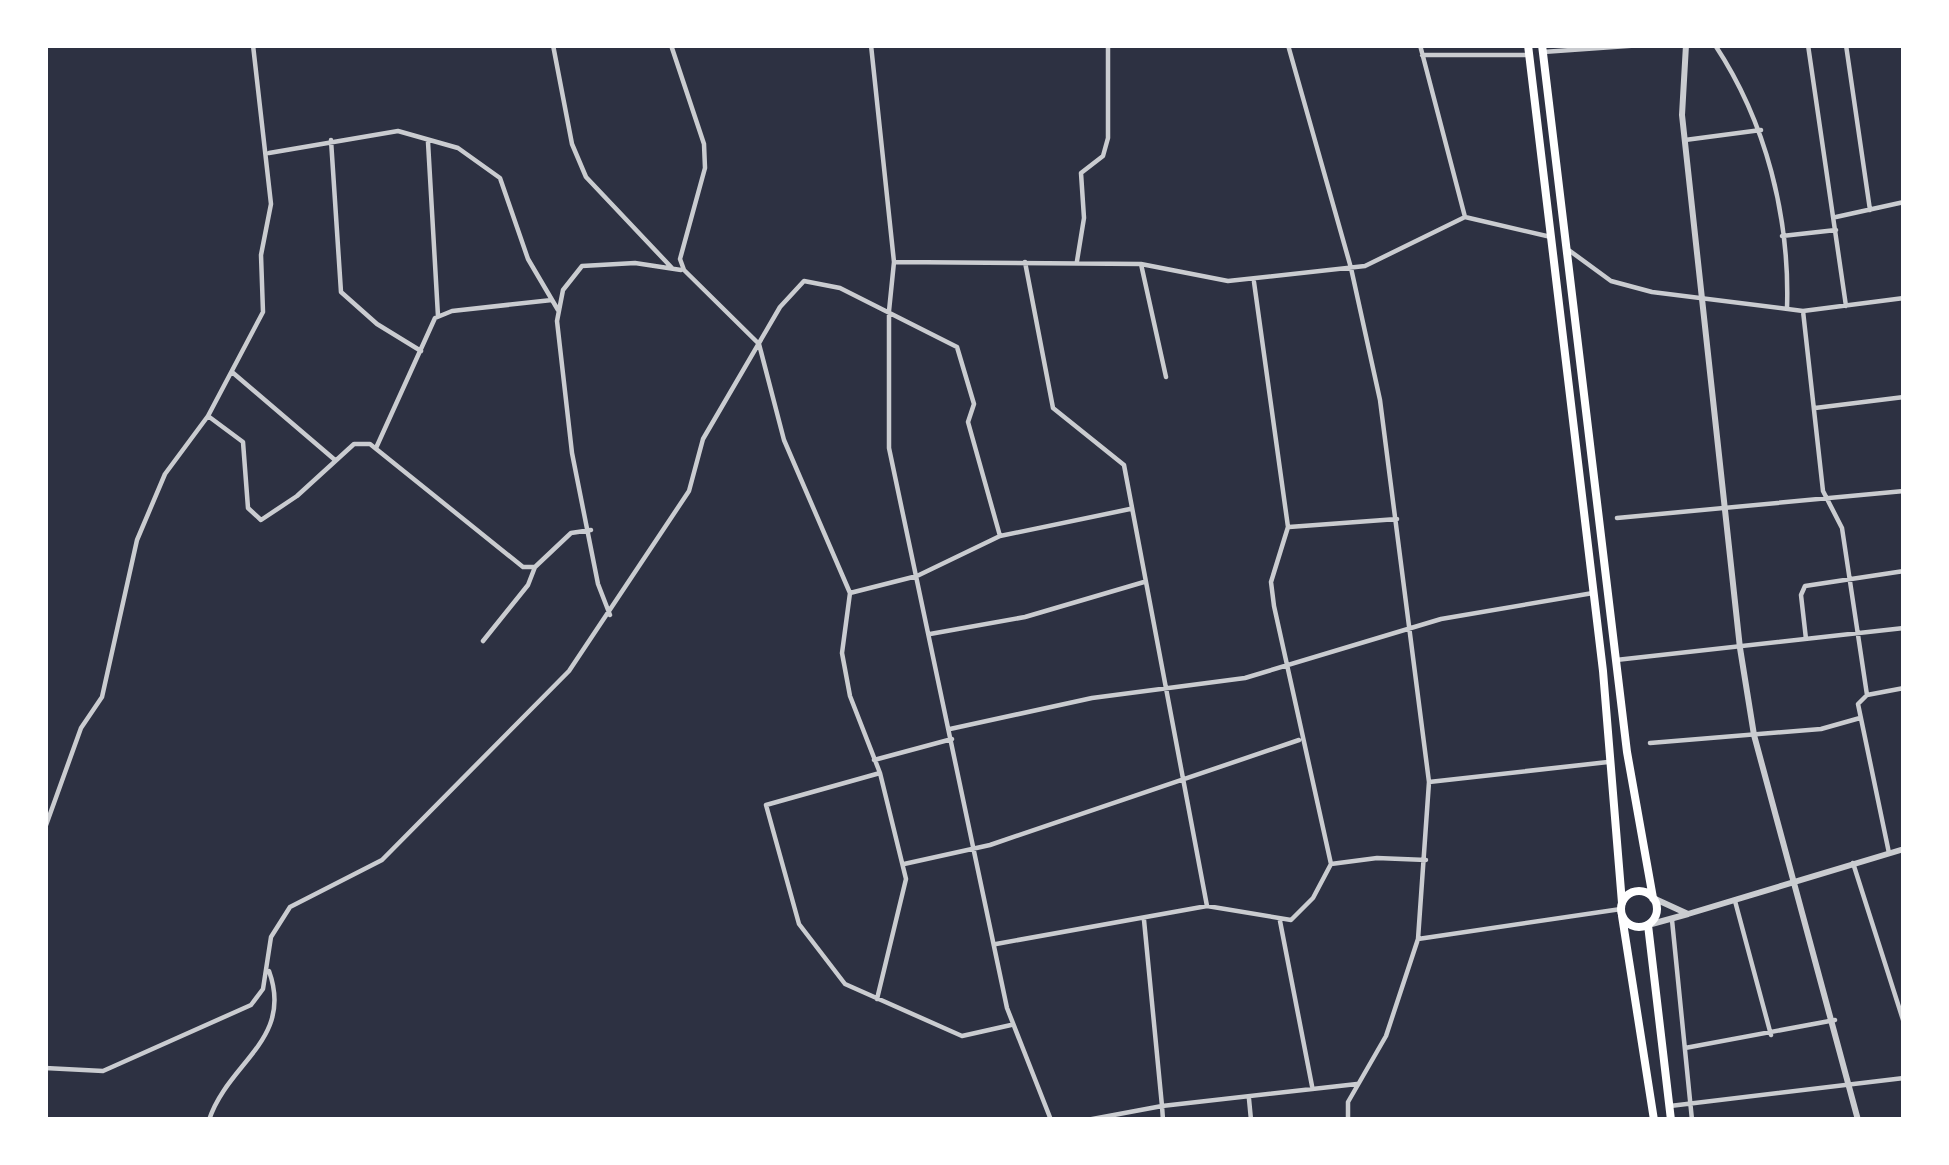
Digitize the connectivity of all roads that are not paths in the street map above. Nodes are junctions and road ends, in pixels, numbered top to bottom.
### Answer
1 (253, 45) edge
2 (553, 45) edge
3 (670, 45) edge
4 (871, 45) edge
5 (1108, 45) edge
6 (1288, 45) edge
7 (1420, 45) edge
8 (1642, 45) edge
9 (1686, 45) edge
10 (1715, 45) edge
11 (1808, 45) edge
12 (1846, 45) edge
13 (1543, 49) edge
14 (1528, 50) edge
15 (1422, 55) junction
16 (1761, 130) junction
17 (331, 140) junction
18 (428, 140) junction
19 (1685, 140) junction
20 (268, 153) junction
21 (1904, 202) edge
22 (1870, 210) junction
23 (1465, 217) junction
24 (1836, 217) junction
25 (1837, 230) junction
26 (1782, 236) junction
27 (1550, 237) junction
28 (1567, 249) junction
29 (1077, 261) junction
30 (894, 262) junction
31 (1024, 262) junction
32 (1141, 264) junction
33 (672, 268) junction
34 (1351, 268) junction
35 (684, 270) junction
36 (1254, 280) junction
37 (1904, 298) edge
38 (1706, 299) junction
39 (552, 300) junction
40 (1846, 306) junction
41 (1787, 309) junction
42 (558, 310) junction
43 (889, 311) junction
44 (1803, 311) junction
45 (439, 316) junction
46 (759, 344) junction
47 (421, 351) junction
48 (232, 372) junction
49 (1166, 377) dead end
50 (1904, 397) edge
51 (1815, 408) junction
52 (208, 416) junction
53 (376, 448) junction
54 (335, 460) junction
55 (1904, 491) edge
56 (1828, 496) junction
57 (1132, 509) junction
58 (1722, 510) junction
59 (1617, 518) dead end
60 (1397, 519) junction
61 (1288, 526) junction
62 (591, 530) junction
63 (1000, 536) junction
64 (535, 567) junction
65 (1904, 571) edge
66 (917, 576) junction
67 (1848, 578) junction
68 (1144, 582) junction
69 (850, 593) junction
70 (1593, 593) junction
71 (610, 615) junction
72 (1412, 628) junction
73 (1904, 628) edge
74 (1857, 633) junction
75 (930, 634) junction
76 (1806, 639) junction
77 (483, 641) dead end
78 (1740, 648) junction
79 (1616, 661) junction
80 (1288, 667) junction
81 (1164, 688) junction
82 (1904, 688) edge
83 (1867, 694) junction
84 (1860, 718) junction
85 (950, 729) junction
86 (1754, 735) junction
87 (952, 739) junction
88 (1301, 739) junction
89 (1650, 743) dead end
90 (874, 760) junction
91 (1612, 762) junction
92 (880, 773) junction
93 (1180, 782) junction
94 (1429, 782) junction
95 (45, 828) edge
96 (976, 847) junction
97 (1904, 849) edge
98 (1889, 853) junction
99 (1426, 860) junction
100 (1853, 863) junction
101 (904, 864) junction
102 (1331, 864) junction
103 (1797, 882) junction
104 (1653, 898) junction
105 (1735, 902) junction
106 (1207, 906) junction
107 (1622, 909) junction
108 (1688, 914) junction
109 (1144, 920) junction
110 (1280, 920) junction
111 (1672, 920) junction
112 (1648, 925) junction
113 (1418, 939) junction
114 (995, 944) junction
115 (267, 965) junction
116 (877, 999) junction
117 (1835, 1020) junction
118 (1904, 1023) edge
119 (1012, 1024) junction
120 (1771, 1036) junction
121 (1685, 1048) junction
122 (45, 1068) edge
123 (1904, 1078) edge
124 (1358, 1083) junction
125 (1850, 1085) junction
126 (1312, 1087) junction
127 (1249, 1099) junction
128 (1690, 1104) junction
129 (1162, 1106) junction
130 (1670, 1106) junction
131 (209, 1120) edge
132 (1051, 1120) edge
133 (1087, 1120) edge
134 (1163, 1120) edge
135 (1251, 1120) edge
136 (1348, 1120) edge
137 (1654, 1120) edge
138 (1671, 1120) edge
139 (1692, 1120) edge
140 (1858, 1120) edge

1 - 20 street
2 - 33 street
3 - 35 street
4 - 30 street
5 - 29 street
6 - 34 street
7 - 15 street
8 - 13 street
9 - 19 street
10 - 16 street
11 - 24 street
12 - 22 street
13 - 28 highway
14 - 15 street
14 - 27 highway
15 - 23 street
16 - 19 street
16 - 26 street
17 - 18 street
17 - 20 street
17 - 47 street
18 - 39 street
18 - 45 street
19 - 38 street
20 - 48 street
21 - 22 street
22 - 24 street
23 - 27 street
23 - 34 street
24 - 25 street
25 - 26 street
25 - 40 street
26 - 41 street
27 - 70 highway
28 - 38 street
28 - 79 highway
29 - 31 street
29 - 32 street
30 - 31 street
30 - 43 street
31 - 57 street
32 - 36 street
32 - 49 street
33 - 35 street
33 - 42 street
34 - 36 street
34 - 60 street
35 - 46 street
36 - 61 street
37 - 40 street
38 - 41 street
38 - 58 street
39 - 42 street
39 - 45 street
40 - 44 street
41 - 44 street
42 - 62 street
43 - 46 street
43 - 63 street
43 - 66 street
44 - 51 street
45 - 47 street
46 - 69 street
46 - 71 street
47 - 53 street
48 - 52 street
48 - 54 street
50 - 51 street
51 - 56 street
52 - 54 street
52 - 95 street
53 - 54 street
53 - 64 street
55 - 56 street
56 - 58 street
56 - 67 street
57 - 63 street
57 - 68 street
58 - 59 street
58 - 78 street
60 - 61 street
60 - 72 street
61 - 80 street
62 - 64 street
62 - 71 street
63 - 66 street
64 - 77 street
65 - 67 street
66 - 69 street
66 - 75 street
67 - 74 street
67 - 76 street
68 - 75 street
68 - 81 street
69 - 90 street
70 - 72 street
70 - 91 highway
71 - 115 street
72 - 80 street
72 - 94 street
73 - 74 street
74 - 76 street
74 - 83 street
75 - 85 street
76 - 78 street
78 - 79 street
78 - 86 street
79 - 104 highway
80 - 81 street
80 - 88 street
81 - 85 street
81 - 93 street
82 - 83 street
83 - 84 street
84 - 86 street
84 - 98 street
85 - 87 street
86 - 89 street
86 - 103 street
87 - 90 street
87 - 96 street
88 - 93 street
88 - 102 street
90 - 92 street
91 - 94 street
91 - 107 highway
92 - 101 street
92 - 116 street
93 - 96 street
93 - 106 street
94 - 99 street
96 - 101 street
96 - 114 street
97 - 98 street
98 - 100 street
99 - 102 street
99 - 113 street
100 - 103 street
100 - 118 street
101 - 116 street
102 - 110 street
103 - 105 street
103 - 117 street
104 - 107 highway
104 - 108 street
104 - 112 highway
105 - 108 street
105 - 120 street
106 - 109 street
106 - 110 street
107 - 112 highway
107 - 113 street
107 - 137 highway
108 - 111 street
109 - 114 street
109 - 129 street
110 - 126 street
111 - 112 street
111 - 121 street
112 - 130 highway
113 - 124 street
114 - 119 street
115 - 122 street
115 - 131 street
116 - 119 street
117 - 120 street
117 - 125 street
119 - 132 street
120 - 121 street
121 - 128 street
123 - 125 street
124 - 126 street
124 - 136 street
125 - 128 street
125 - 140 street
126 - 127 street
127 - 129 street
127 - 135 street
128 - 130 street
128 - 139 street
129 - 133 street
129 - 134 street
130 - 138 highway

